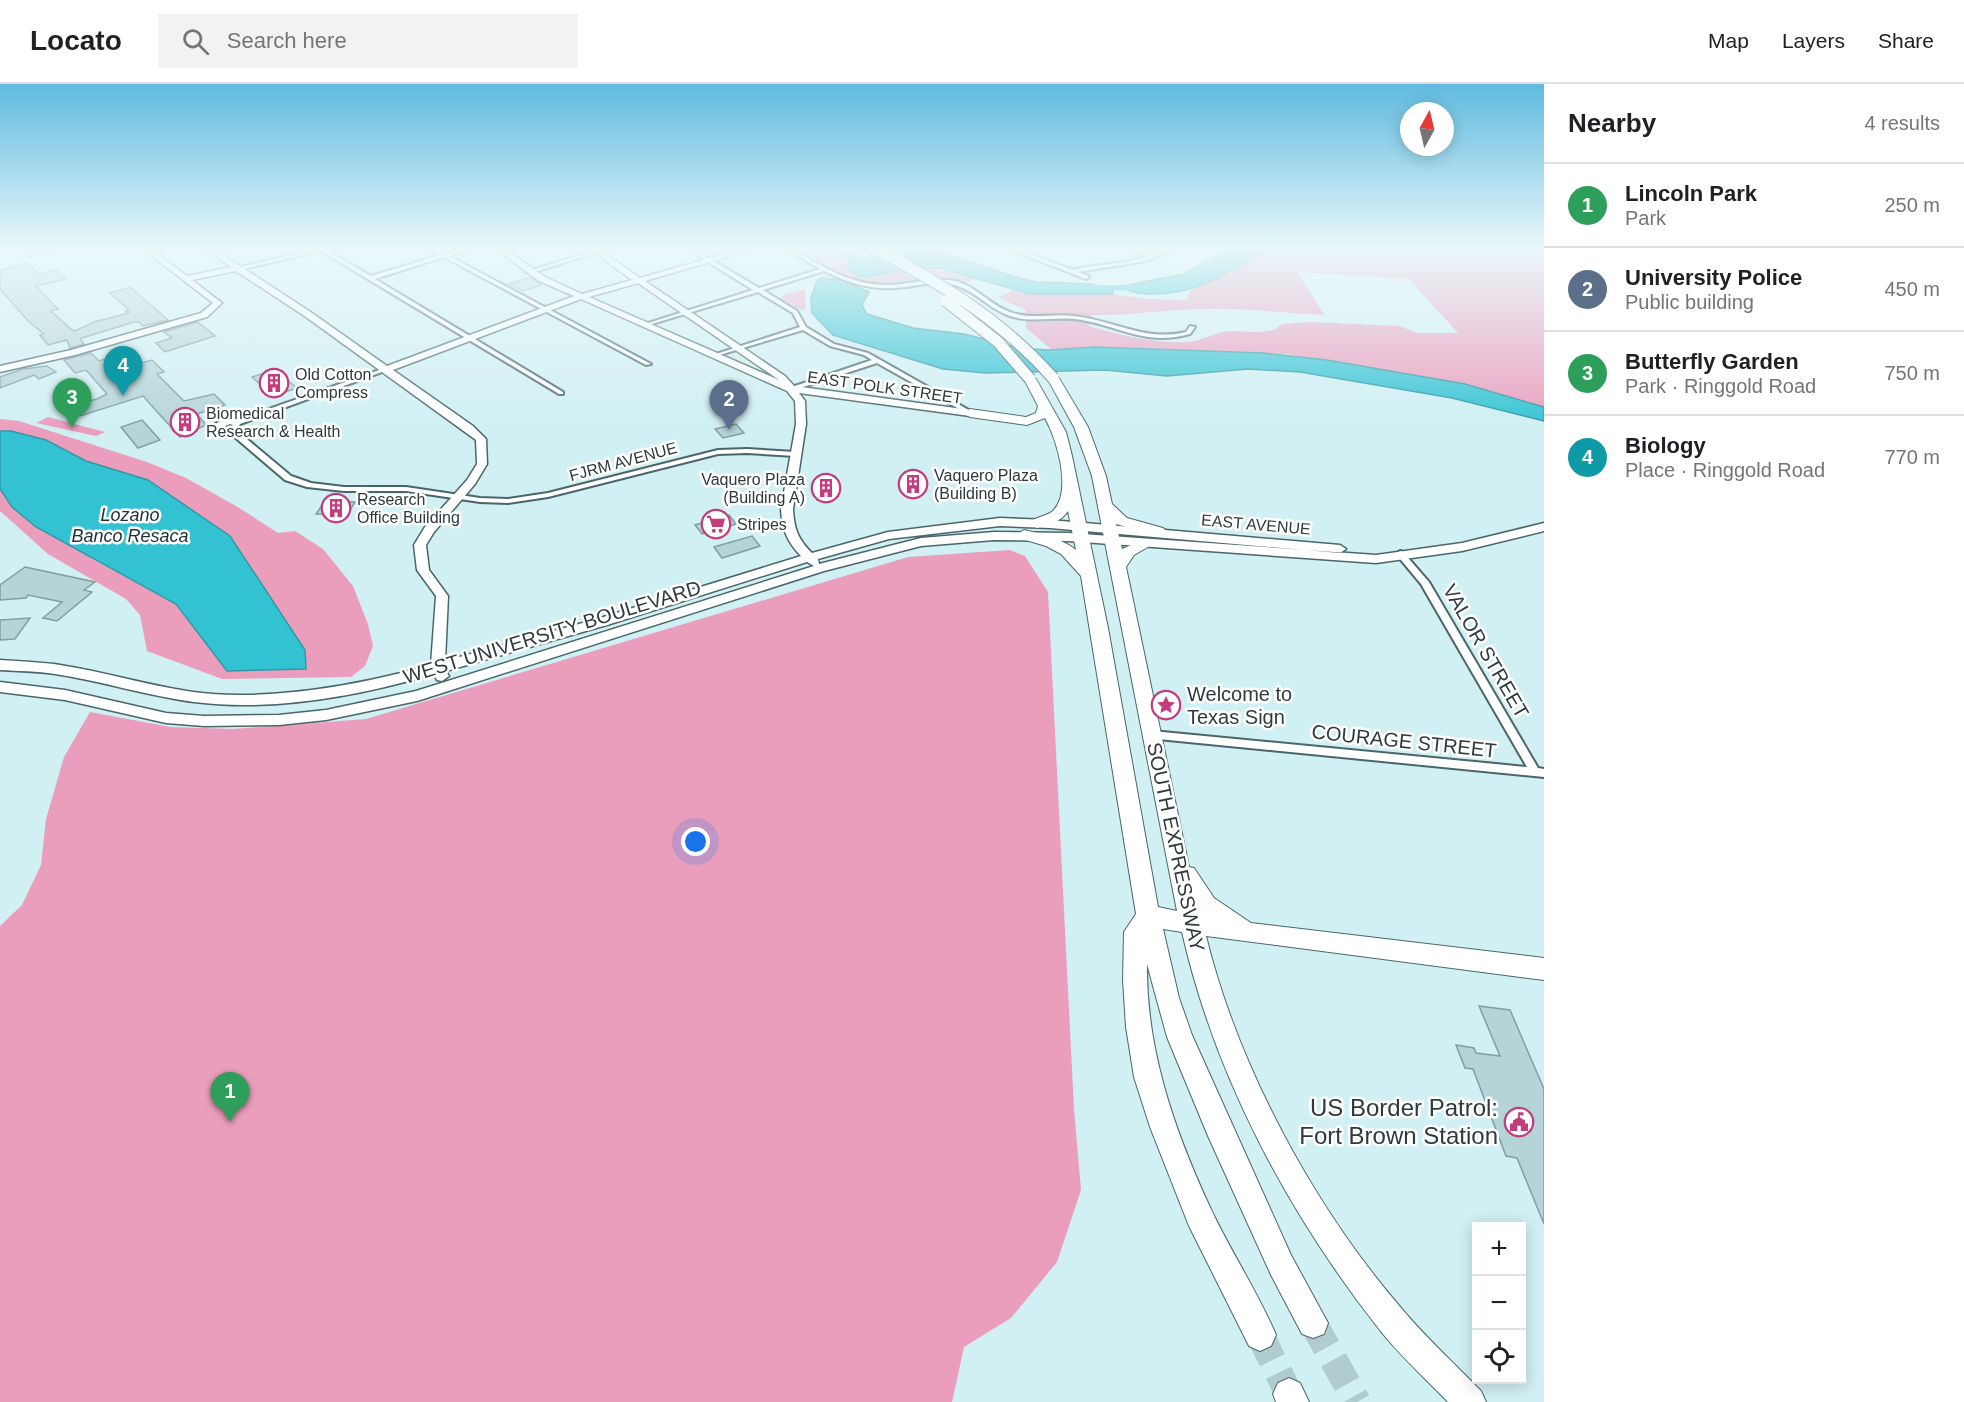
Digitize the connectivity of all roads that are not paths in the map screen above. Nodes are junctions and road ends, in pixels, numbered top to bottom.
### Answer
1 (213, 309) edge
2 (298, 309) edge
3 (420, 309) edge
4 (547, 309) joint
5 (611, 309) edge
6 (683, 309) edge
7 (696, 309) edge
8 (789, 309) edge
9 (958, 309) edge
10 (980, 309) edge
11 (997, 309) edge
12 (687, 311) junction
13 (647, 325) junction
14 (1192, 327) dead end
15 (804, 328) junction
16 (468, 338) junction
17 (738, 347) junction
18 (718, 355) junction
19 (878, 360) junction
20 (648, 364) dead end
21 (0, 369) edge
22 (387, 369) junction
23 (791, 389) junction
24 (561, 393) dead end
25 (1046, 406) junction
26 (970, 413) junction
27 (795, 454) junction
28 (1071, 485) junction
29 (459, 496) junction
30 (1104, 505) junction
31 (1036, 523) junction
32 (1543, 528) edge
33 (1158, 531) junction
34 (1080, 532) junction
35 (1111, 534) junction
36 (1024, 535) junction
37 (1145, 544) junction
38 (1400, 554) junction
39 (809, 558) junction
40 (1118, 566) junction
41 (820, 568) junction
42 (1091, 586) junction
43 (0, 665) edge
44 (438, 669) junction
45 (0, 687) edge
46 (447, 687) junction
47 (143, 688) junction
48 (123, 708) junction
49 (1152, 735) junction
50 (1539, 772) edge
51 (1177, 855) junction
52 (1148, 916) junction
53 (1192, 925) junction
54 (1249, 933) junction
55 (1544, 969) edge
56 (1314, 1323) tunnel mouth
57 (1260, 1335) tunnel mouth
58 (1470, 1402) edge

1 - 21 street
2 - 22 street
3 - 16 street
4 - 16 street
4 - 20 street
5 - 13 street
6 - 12 street, EAST POLK STREET
7 - 12 street
8 - 15 street
9 - 25 highway, SOUTH EXPRESSWAY, bridge
10 - 30 highway, SOUTH EXPRESSWAY, bridge
11 - 14 street
12 - 13 street
12 - 17 street, EAST POLK STREET
13 - 18 street
15 - 17 street
15 - 19 street
16 - 22 street
16 - 24 street
17 - 18 street
17 - 23 street, EAST POLK STREET
18 - 23 street
19 - 23 street
19 - 26 street
22 - 29 street
22 - 29 street, FJRM AVENUE
23 - 26 street, EAST POLK STREET
23 - 27 street
25 - 26 highway
25 - 28 highway, SOUTH EXPRESSWAY
27 - 29 street, FJRM AVENUE
27 - 39 street
28 - 31 highway
28 - 34 highway, SOUTH EXPRESSWAY
29 - 44 street
30 - 33 highway
30 - 35 highway, SOUTH EXPRESSWAY
31 - 34 street, WEST UNIVERSITY BOULEVARD
31 - 39 street, WEST UNIVERSITY BOULEVARD
32 - 38 street, EAST AVENUE
33 - 35 street, EAST AVENUE
33 - 38 street, EAST AVENUE
34 - 35 street, WEST UNIVERSITY BOULEVARD
34 - 36 street, WEST UNIVERSITY BOULEVARD
34 - 42 highway, SOUTH EXPRESSWAY
35 - 37 street, EAST AVENUE
35 - 40 highway, SOUTH EXPRESSWAY
36 - 41 street, WEST UNIVERSITY BOULEVARD
36 - 42 highway
37 - 38 street, EAST AVENUE
37 - 40 highway
38 - 50 street, VALOR STREET
39 - 41 street
39 - 44 street, WEST UNIVERSITY BOULEVARD
40 - 49 highway, SOUTH EXPRESSWAY
41 - 46 street, WEST UNIVERSITY BOULEVARD
42 - 52 highway, SOUTH EXPRESSWAY
43 - 47 street, WEST UNIVERSITY BOULEVARD
44 - 46 street
44 - 47 street, WEST UNIVERSITY BOULEVARD
45 - 48 street, WEST UNIVERSITY BOULEVARD
46 - 48 street, WEST UNIVERSITY BOULEVARD
47 - 48 street
49 - 50 street, COURAGE STREET
49 - 51 highway, SOUTH EXPRESSWAY
51 - 53 highway, SOUTH EXPRESSWAY
51 - 54 highway
52 - 53 highway
52 - 56 highway, SOUTH EXPRESSWAY
52 - 57 highway
53 - 54 highway
53 - 58 highway, SOUTH EXPRESSWAY
54 - 55 highway

